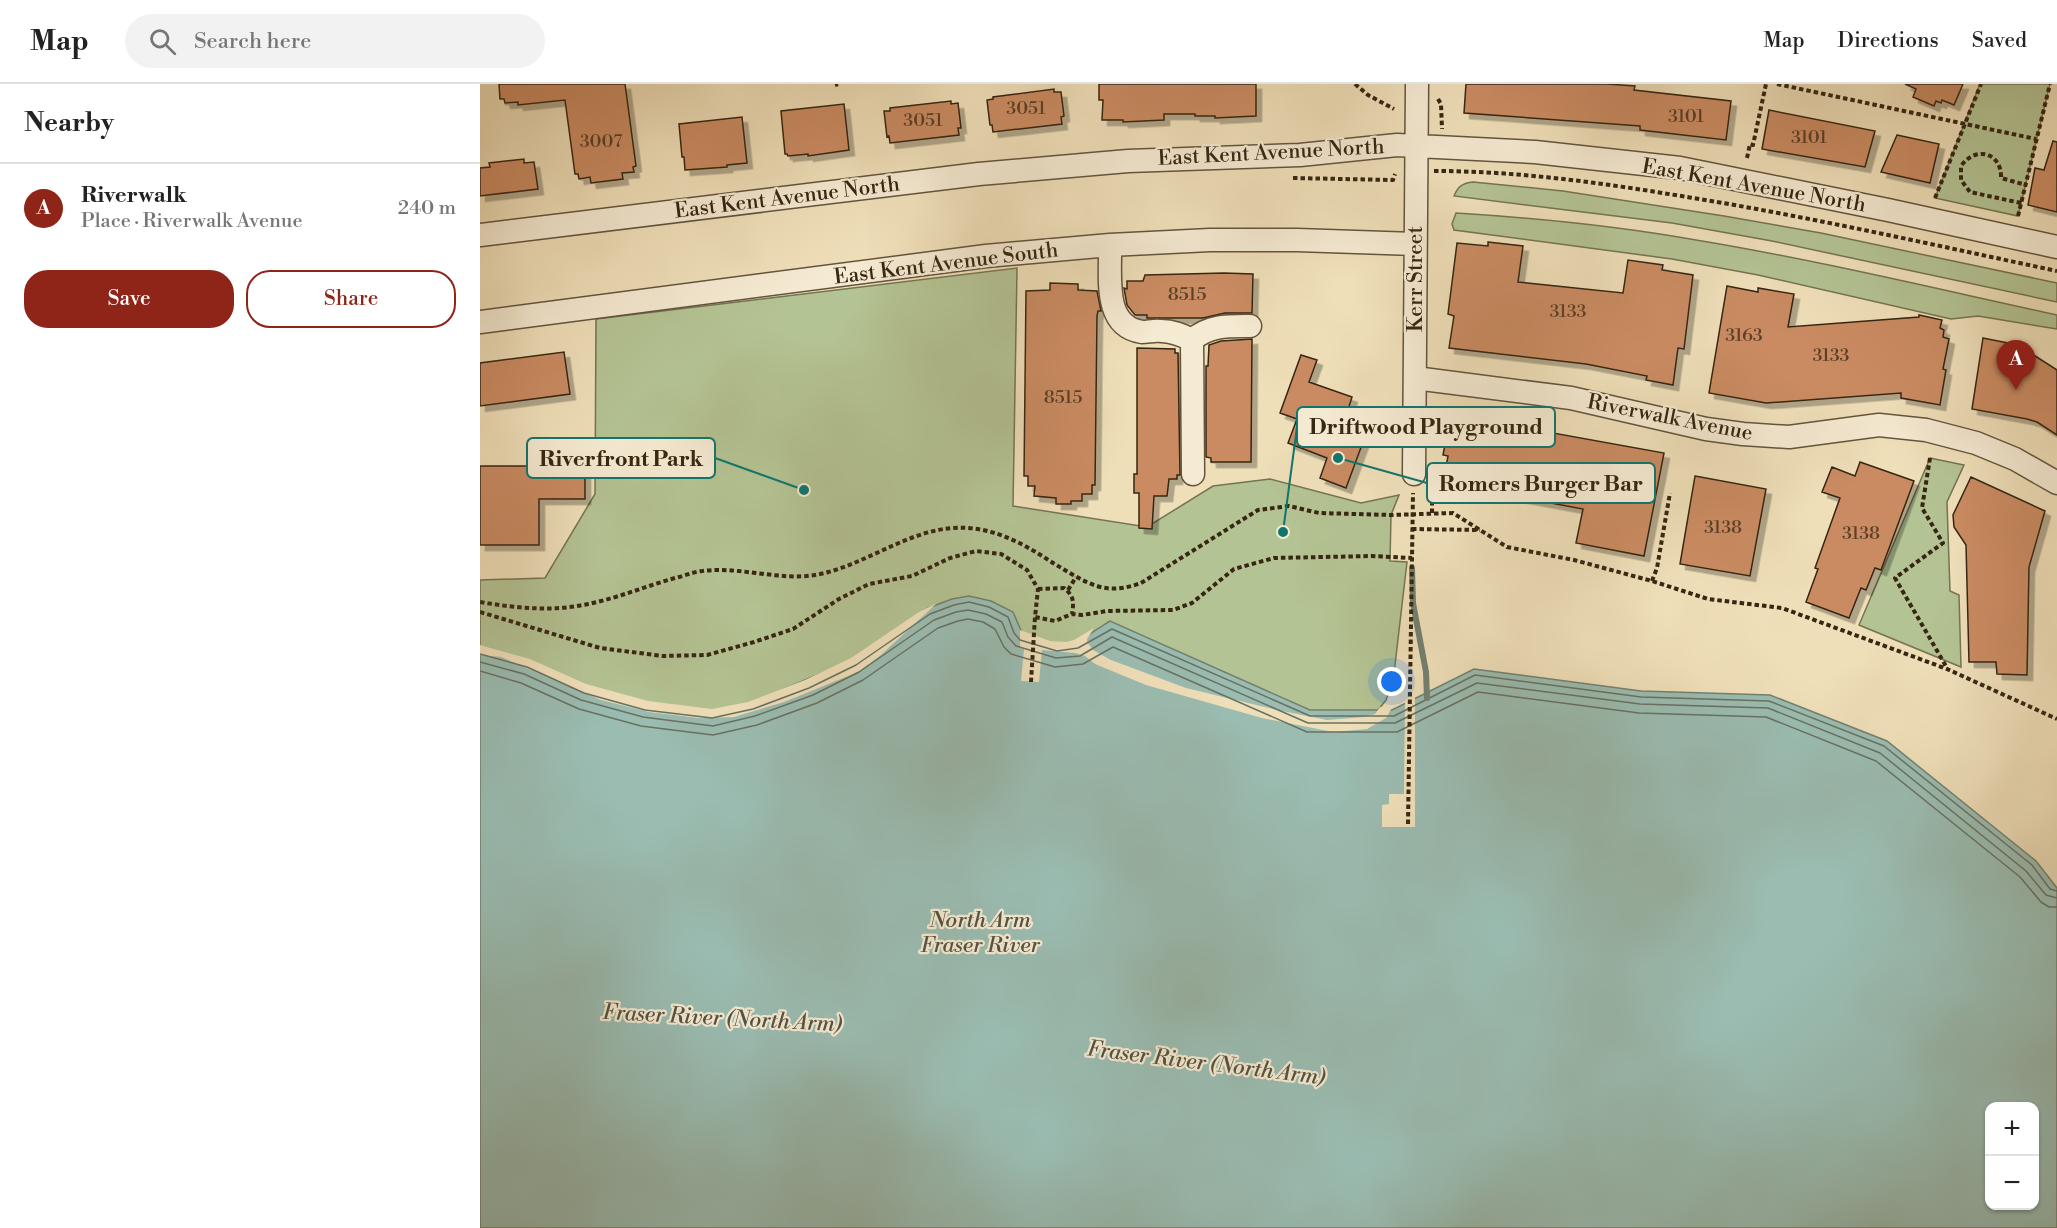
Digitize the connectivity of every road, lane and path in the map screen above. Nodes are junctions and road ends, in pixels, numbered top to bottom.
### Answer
1 (1354, 84) edge
2 (1418, 84) edge
3 (1766, 84) edge
4 (1777, 84) edge
5 (1982, 84) edge
6 (2050, 84) edge
7 (1441, 104) dead end
8 (1394, 108) dead end
9 (1966, 124) junction
10 (1442, 126) dead end
11 (2036, 139) junction
12 (1417, 146) junction
13 (1747, 158) dead end
14 (1950, 163) junction
15 (1961, 166) junction
16 (1396, 170) dead end
17 (1440, 171) dead end
18 (1289, 178) dead end
19 (2026, 184) junction
20 (1935, 198) dead end
21 (2021, 203) junction
22 (2018, 216) dead end
23 (480, 235) edge
24 (1415, 244) junction
25 (1110, 245) junction
26 (2057, 247) edge
27 (2057, 271) edge
28 (480, 322) edge
29 (1250, 326) dead end
30 (1192, 340) junction
31 (1415, 378) junction
32 (1930, 458) dead end
33 (1193, 474) dead end
34 (1414, 474) dead end
35 (2057, 483) edge
36 (1670, 493) dead end
37 (1412, 514) junction
38 (1412, 529) junction
39 (1480, 530) junction
40 (1412, 558) junction
41 (1076, 577) junction
42 (1652, 581) junction
43 (1038, 589) junction
44 (1068, 590) junction
45 (480, 602) edge
46 (480, 612) edge
47 (1072, 614) junction
48 (1035, 617) junction
49 (1947, 669) junction
50 (1031, 682) dead end
51 (2057, 719) edge
52 (1408, 824) dead end

1 - 8 path
2 - 12 street, Kerr Street
3 - 13 path
4 - 9 path
5 - 9 path
6 - 11 path
7 - 10 path
9 - 11 path
9 - 14 path
11 - 19 path
12 - 23 street, East Kent Avenue North
12 - 24 street, Kerr Street
12 - 26 street, East Kent Avenue North
14 - 15 path
14 - 20 path
15 - 19 path
15 - 21 path
16 - 18 path
17 - 27 path
19 - 21 path
21 - 22 path
24 - 25 street, East Kent Avenue South
24 - 31 street, Kerr Street
25 - 28 street, East Kent Avenue South
25 - 30 street
29 - 30 street
30 - 33 street
31 - 34 street, Kerr Street
31 - 35 street, Riverwalk Avenue
32 - 49 path
36 - 42 path
37 - 38 path
37 - 39 path
37 - 41 path
38 - 39 path
38 - 40 path
39 - 42 path
40 - 47 path
40 - 52 path
41 - 44 path
41 - 45 path
42 - 49 path
43 - 44 path
43 - 46 path
43 - 48 path
44 - 47 path
47 - 48 path
48 - 50 path
49 - 51 path

